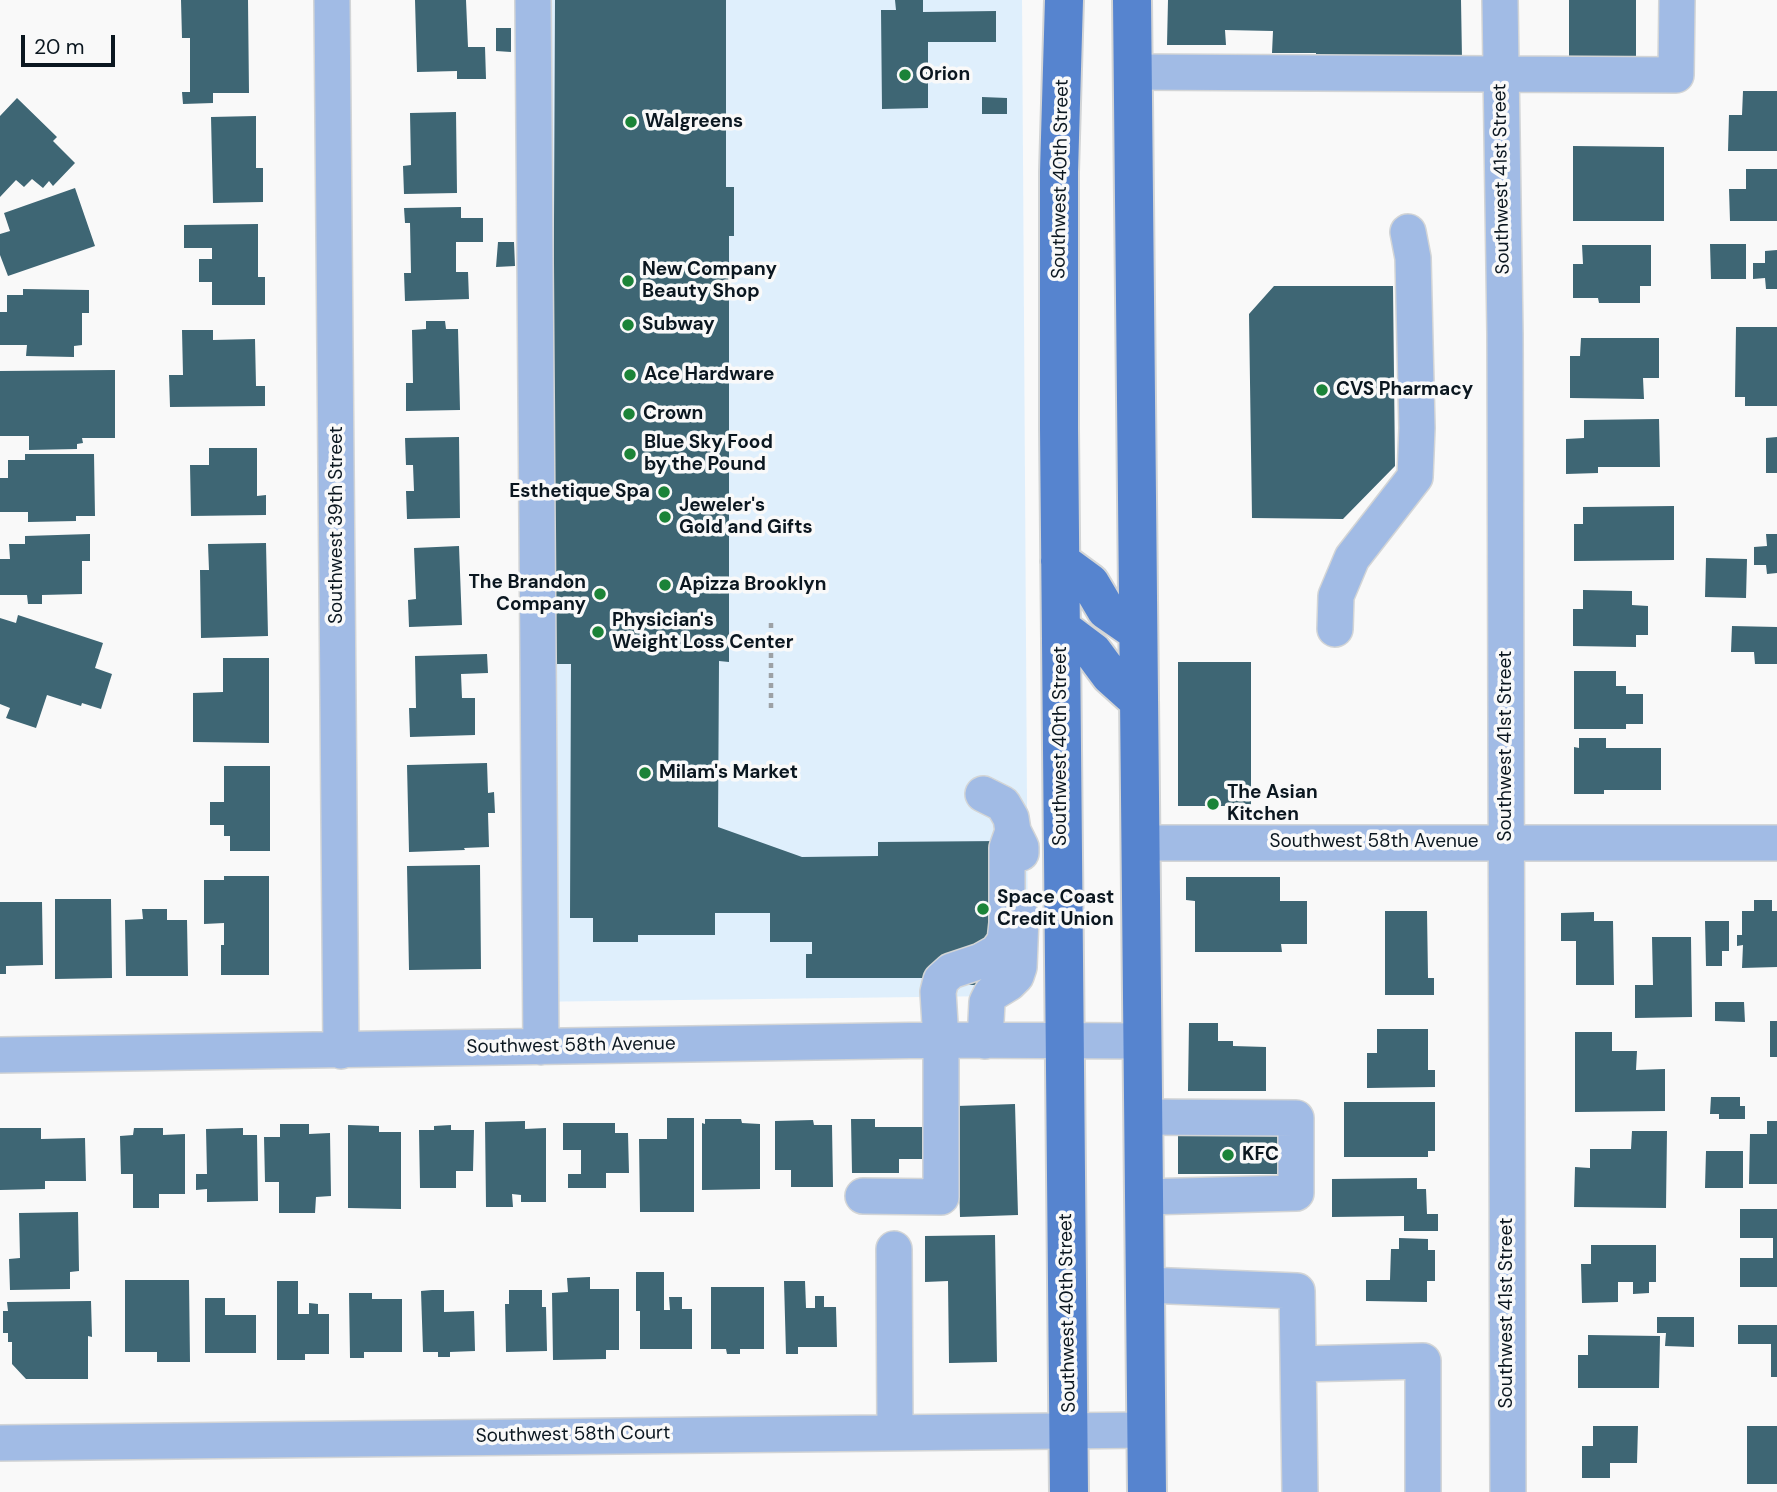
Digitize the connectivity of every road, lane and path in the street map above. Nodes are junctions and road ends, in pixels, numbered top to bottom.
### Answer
1 (332, 0) edge
2 (533, 0) edge
3 (1064, 0) edge
4 (1132, 0) edge
5 (1500, 0) edge
6 (1677, 0) edge
7 (1133, 72) junction
8 (1501, 75) junction
9 (1408, 232) dead end
10 (1060, 561) junction
11 (771, 623) dead end
12 (1061, 628) junction
13 (1335, 629) dead end
14 (1138, 632) junction
15 (1139, 701) junction
16 (771, 710) dead end
17 (983, 794) dead end
18 (1013, 831) junction
19 (1506, 842) junction
20 (1140, 843) junction
21 (1777, 843) edge
22 (941, 1040) junction
23 (985, 1041) junction
24 (1143, 1041) junction
25 (1065, 1042) junction
26 (541, 1046) junction
27 (341, 1051) junction
28 (0, 1055) edge
29 (1143, 1117) junction
30 (863, 1196) dead end
31 (1144, 1197) junction
32 (894, 1249) dead end
33 (1145, 1285) junction
34 (1299, 1364) junction
35 (1070, 1430) junction
36 (1147, 1430) junction
37 (895, 1431) junction
38 (0, 1443) edge
39 (1069, 1492) edge
40 (1147, 1492) edge
41 (1300, 1492) edge
42 (1423, 1492) edge
43 (1508, 1492) edge

1 - 27 street, Southwest 39th Street
2 - 26 street
3 - 10 main road, Southwest 40th Street
4 - 7 main road
5 - 8 street, Southwest 41st Street
6 - 8 street
7 - 8 street
7 - 14 main road
8 - 19 street, Southwest 41st Street
9 - 13 street
10 - 12 main road, Southwest 40th Street
10 - 14 main road
11 - 16 path
12 - 15 main road
12 - 25 main road, Southwest 40th Street
14 - 15 main road
15 - 20 main road
17 - 18 street
18 - 22 street
18 - 23 street
19 - 20 street, Southwest 58th Avenue
19 - 21 street, Southwest 58th Avenue
19 - 43 street, Southwest 41st Street
20 - 24 main road
22 - 23 street, Southwest 58th Avenue
22 - 26 street, Southwest 58th Avenue
22 - 30 street
23 - 25 street, Southwest 58th Avenue
24 - 25 street, Southwest 58th Avenue
24 - 29 main road
25 - 35 main road, Southwest 40th Street
26 - 27 street, Southwest 58th Avenue
27 - 28 street, Southwest 58th Avenue
29 - 31 main road
29 - 31 street
31 - 33 main road
32 - 37 street
33 - 34 street
33 - 36 main road
34 - 41 street
34 - 42 street
35 - 36 street, Southwest 58th Court
35 - 37 street, Southwest 58th Court
35 - 39 main road, Southwest 40th Street
36 - 40 main road
37 - 38 street, Southwest 58th Court

